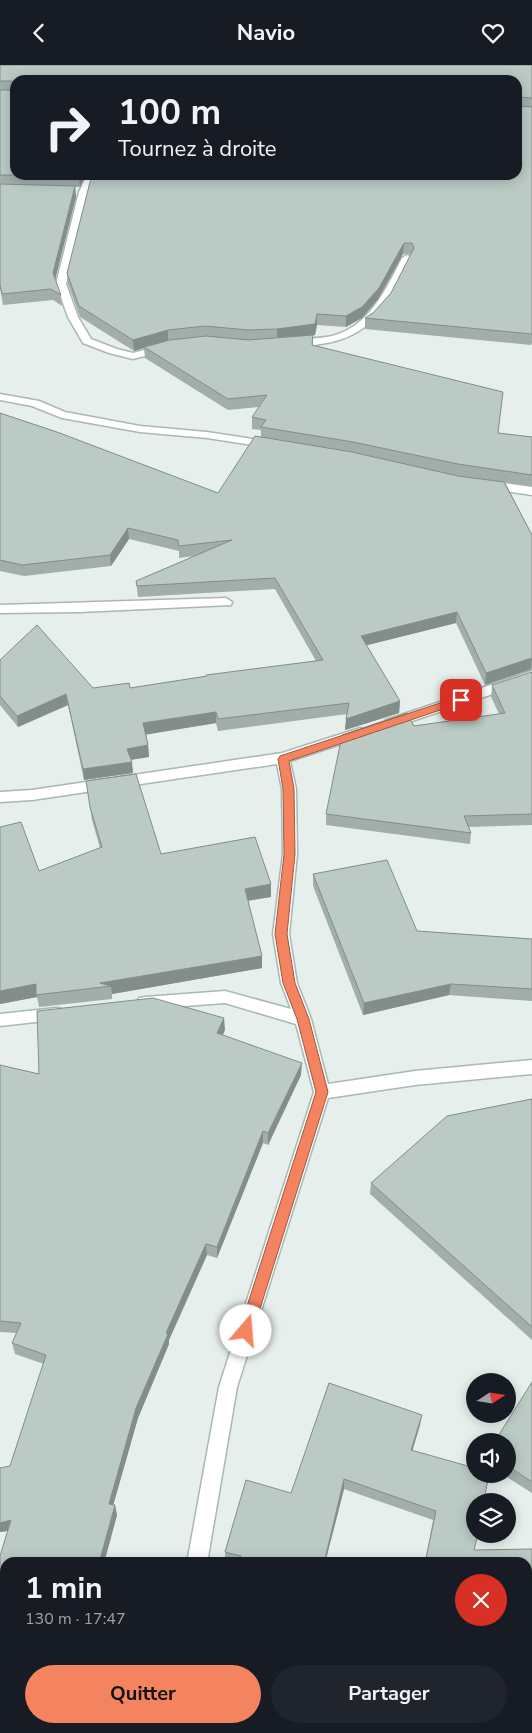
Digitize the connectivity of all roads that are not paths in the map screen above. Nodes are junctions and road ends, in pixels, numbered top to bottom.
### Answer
1 (88, 180) edge
2 (408, 257) edge
3 (285, 344) edge
4 (178, 345) edge
5 (0, 397) edge
6 (287, 447) edge
7 (476, 483) edge
8 (532, 491) edge
9 (226, 602) dead end
10 (0, 609) edge
11 (532, 676) edge
12 (283, 759) junction
13 (0, 797) edge
14 (133, 1004) edge
15 (74, 1011) edge
16 (303, 1019) junction
17 (0, 1020) edge
18 (532, 1067) edge
19 (322, 1092) junction
20 (198, 1557) edge

1 - 4 street
2 - 3 street
5 - 6 street
7 - 8 street
9 - 10 street
11 - 12 street
12 - 13 street
12 - 16 street
14 - 16 street
15 - 17 street
16 - 19 street
18 - 19 street
19 - 20 street

